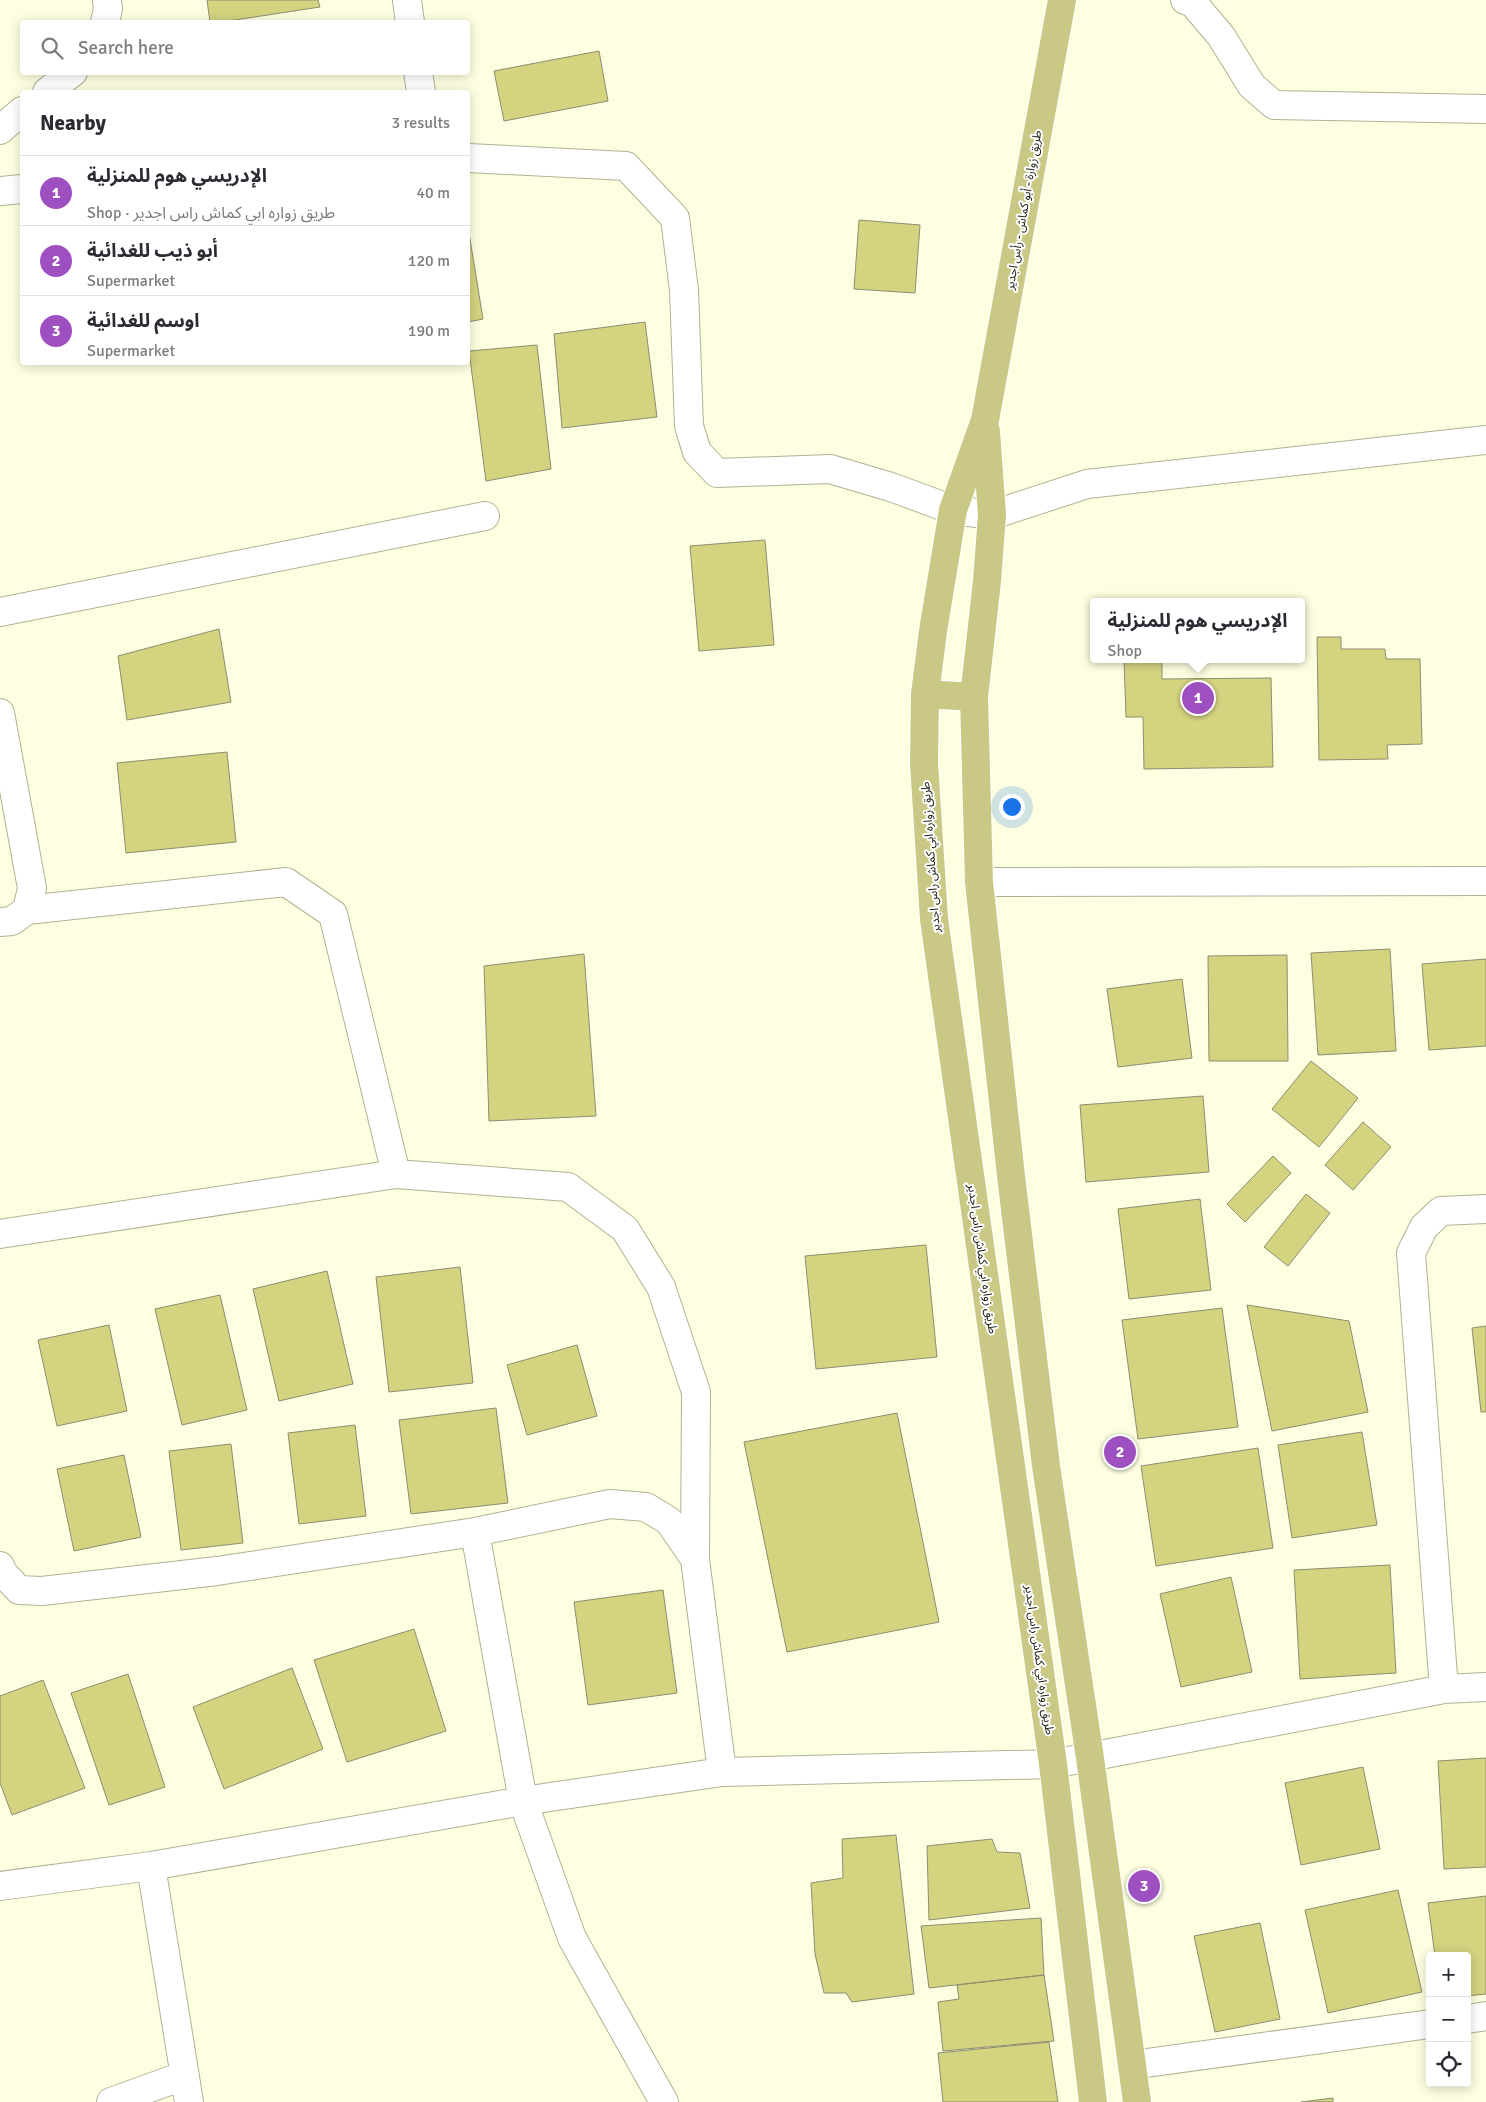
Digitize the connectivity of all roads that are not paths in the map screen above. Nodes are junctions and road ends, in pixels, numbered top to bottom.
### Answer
1 (107, 0) edge
2 (407, 0) edge
3 (1062, 0) edge
4 (1185, 0) edge
5 (105, 20) edge
6 (410, 20) edge
7 (69, 75) edge
8 (418, 75) edge
9 (50, 90) edge
10 (421, 90) edge
11 (1486, 109) edge
12 (20, 113) edge
13 (0, 130) edge
14 (470, 158) edge
15 (20, 189) edge
16 (0, 191) edge
17 (985, 420) junction
18 (1486, 440) edge
19 (953, 510) junction
20 (992, 515) junction
21 (485, 516) dead end
22 (0, 612) edge
23 (925, 694) junction
24 (974, 698) junction
25 (0, 713) edge
26 (1486, 881) edge
27 (979, 882) junction
28 (28, 910) junction
29 (0, 922) edge
30 (396, 1174) junction
31 (1486, 1209) edge
32 (0, 1234) edge
33 (475, 1532) junction
34 (695, 1559) junction
35 (0, 1566) edge
36 (1486, 1687) edge
37 (1444, 1689) junction
38 (1090, 1758) junction
39 (1053, 1764) junction
40 (722, 1772) junction
41 (523, 1801) junction
42 (151, 1866) junction
43 (0, 1886) edge
44 (1486, 2016) edge
45 (1471, 2018) edge
46 (1426, 2025) edge
47 (1132, 2065) junction
48 (183, 2076) junction
49 (111, 2102) edge
50 (189, 2102) edge
51 (664, 2102) edge
52 (1093, 2102) edge
53 (1137, 2102) edge

1 - 5 street
2 - 6 street
3 - 17 main road, طريق زوارة - أبو كماش - رأس اجدير
4 - 11 street
7 - 9 street
8 - 10 street
12 - 13 street
14 - 19 street
15 - 16 street
17 - 19 main road, طريق زواره ابي كماش راس اجدير
17 - 20 main road
18 - 20 street
19 - 20 street
19 - 23 main road, طريق زواره ابي كماش راس اجدير
20 - 24 main road
21 - 22 street
23 - 24 main road
23 - 39 main road, طريق زواره ابي كماش راس اجدير
24 - 27 main road
25 - 28 street
26 - 27 street
27 - 38 main road
28 - 29 street
28 - 30 street
30 - 32 street
30 - 34 street
31 - 37 street
33 - 34 street
33 - 35 street
33 - 41 street
34 - 40 street
36 - 37 street
37 - 38 street
38 - 39 street
38 - 47 main road
39 - 40 street
39 - 52 main road, طريق زواره ابي كماش راس اجدير
40 - 41 street
41 - 42 street
41 - 51 street
42 - 43 street
42 - 48 street
44 - 45 street
46 - 47 street
47 - 53 main road
48 - 49 street
48 - 50 street

